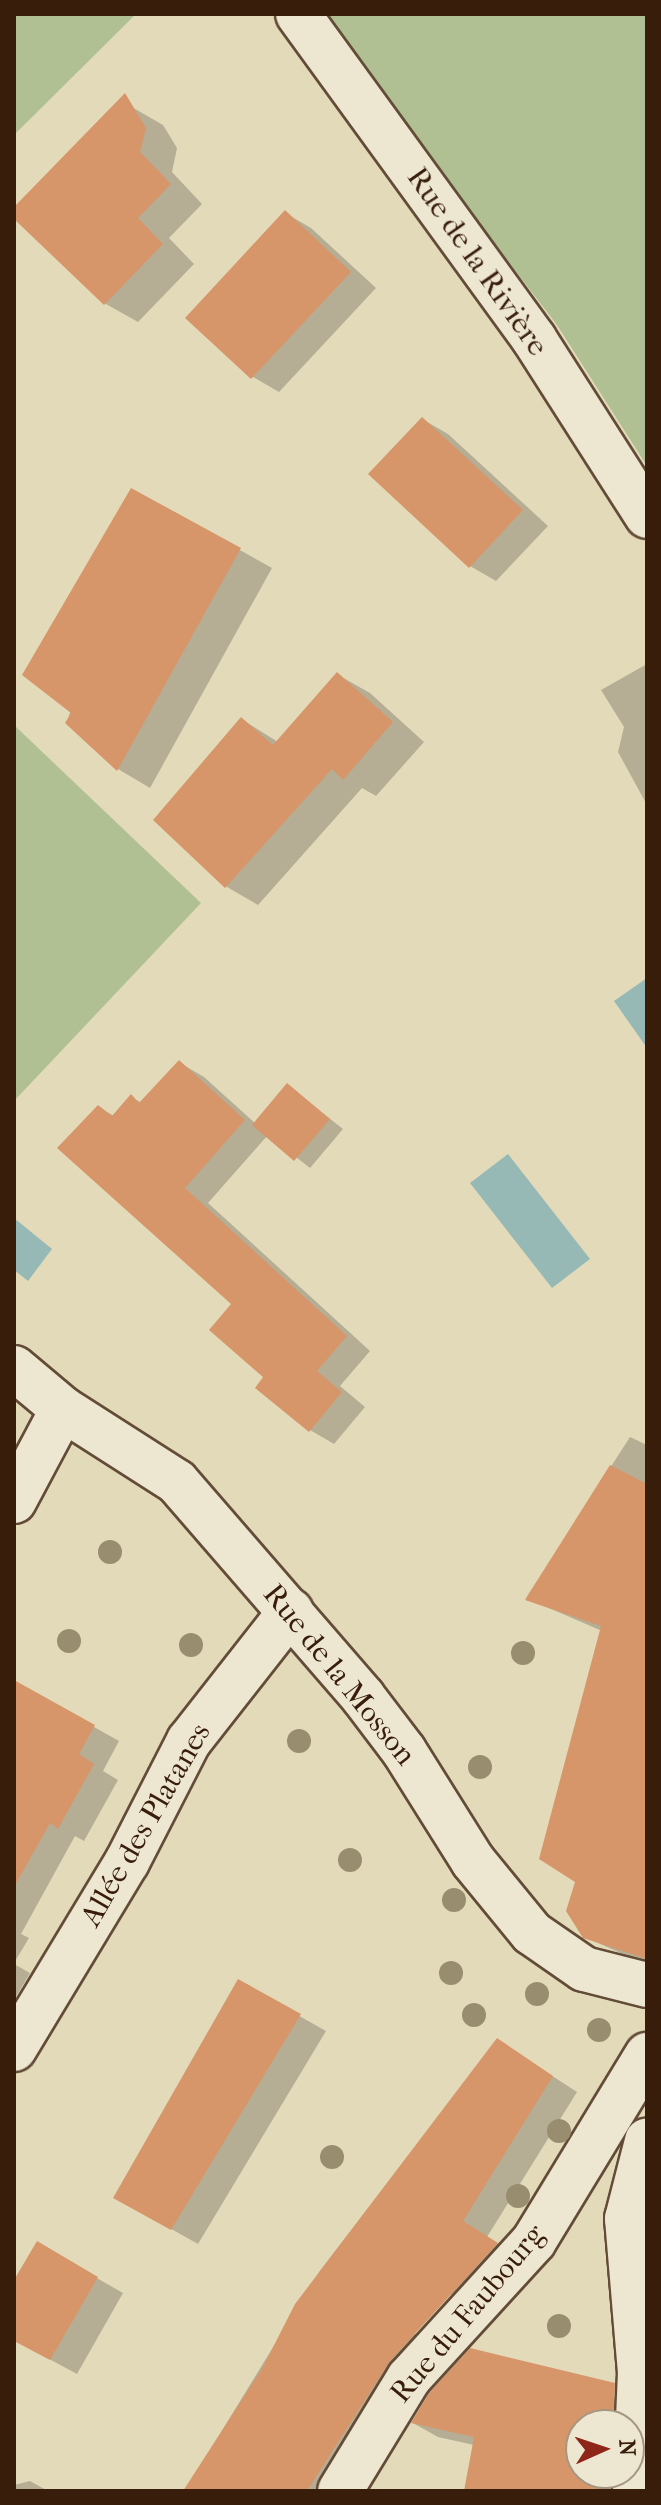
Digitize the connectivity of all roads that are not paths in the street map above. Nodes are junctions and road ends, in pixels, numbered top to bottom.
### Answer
1 (298, 14) edge
2 (647, 516) edge
3 (14, 1368) edge
4 (63, 1409) junction
5 (14, 1501) edge
6 (291, 1611) junction
7 (647, 1985) edge
8 (14, 2049) edge
9 (647, 2055) edge
10 (647, 2141) edge
11 (340, 2491) edge
12 (635, 2491) edge

1 - 2 street, Rue de la Rivière
3 - 4 street, Rue de la Mosson
4 - 5 street
4 - 6 street, Rue de la Mosson
6 - 7 street, Rue de la Mosson
6 - 8 street, Allée des Platanes
9 - 11 street, Rue du Faubourg
10 - 12 street

